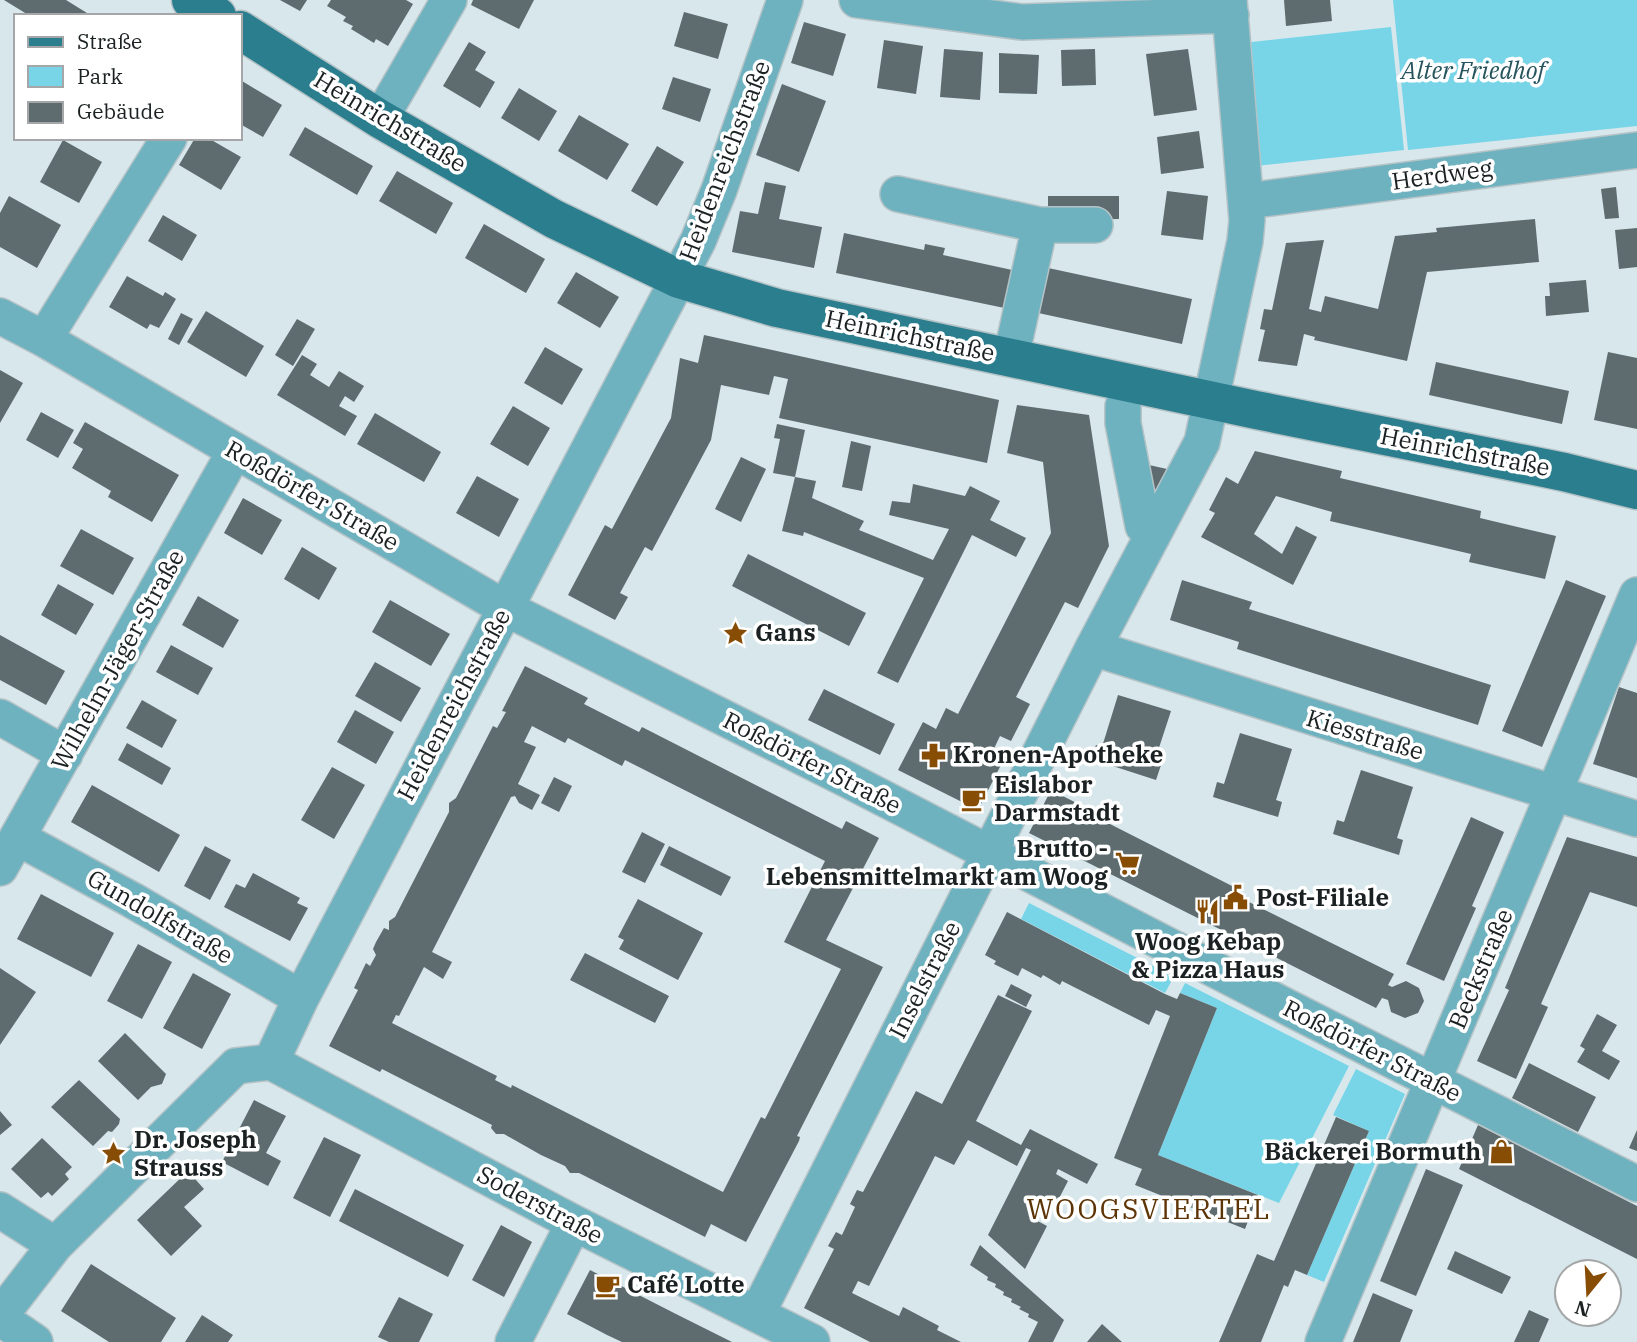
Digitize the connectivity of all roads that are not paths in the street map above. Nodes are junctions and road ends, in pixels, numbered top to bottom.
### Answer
1 (191, 0) edge
2 (449, 0) edge
3 (785, 0) edge
4 (857, 0) edge
5 (1230, 8) edge
6 (214, 14) edge
7 (242, 31) edge
8 (380, 119) junction
9 (168, 140) edge
10 (1637, 150) edge
11 (898, 194) dead end
12 (1247, 201) junction
13 (1040, 225) junction
14 (1095, 225) dead end
15 (679, 279) junction
16 (0, 316) edge
17 (44, 339) junction
18 (1011, 357) junction
19 (1212, 401) junction
20 (1123, 406) dead end
21 (235, 452) junction
22 (1637, 490) edge
23 (1153, 535) junction
24 (1637, 595) edge
25 (505, 608) junction
26 (1093, 648) junction
27 (0, 717) edge
28 (65, 754) junction
29 (1555, 794) junction
30 (1637, 819) edge
31 (18, 838) junction
32 (989, 855) junction
33 (0, 868) edge
34 (301, 998) junction
35 (271, 1062) junction
36 (1433, 1082) junction
37 (1637, 1184) edge
38 (0, 1210) edge
39 (574, 1223) junction
40 (55, 1245) junction
41 (757, 1314) junction
42 (0, 1317) edge
43 (34, 1342) edge
44 (513, 1342) edge
45 (812, 1342) edge
46 (1323, 1342) edge

1 - 6 main road
2 - 8 street
3 - 15 street, Heidenreichstraße
4 - 5 street
5 - 12 street, Inselstraße
7 - 8 main road, Heinrichstraße
8 - 15 main road, Heinrichstraße
9 - 17 street
10 - 12 street, Herdweg
11 - 13 street
12 - 19 street, Inselstraße
13 - 14 street
13 - 18 street
15 - 18 main road, Heinrichstraße
15 - 25 street, Heidenreichstraße
16 - 17 street, Roßdörfer Straße
17 - 21 street, Roßdörfer Straße
18 - 19 main road, Heinrichstraße
19 - 22 main road, Heinrichstraße
19 - 23 street, Inselstraße
20 - 23 street
21 - 25 street, Roßdörfer Straße
21 - 28 street, Wilhelm-Jäger-Straße
23 - 26 street, Inselstraße
24 - 29 street, Beckstraße
25 - 32 street, Roßdörfer Straße
25 - 34 street, Heidenreichstraße
26 - 29 street, Kiesstraße
26 - 32 street, Inselstraße
27 - 28 street
28 - 31 street, Wilhelm-Jäger-Straße
29 - 30 street, Kiesstraße
29 - 36 street, Beckstraße
31 - 33 street, Wilhelm-Jäger-Straße
31 - 34 street, Gundolfstraße
32 - 36 street, Roßdörfer Straße
32 - 41 street, Inselstraße
34 - 35 street, Heidenreichstraße
35 - 39 street, Soderstraße
35 - 40 street
36 - 37 street, Roßdörfer Straße
36 - 46 street, Beckstraße
38 - 40 street
39 - 41 street, Soderstraße
39 - 44 street
40 - 42 street
41 - 45 street, Soderstraße
42 - 43 street

